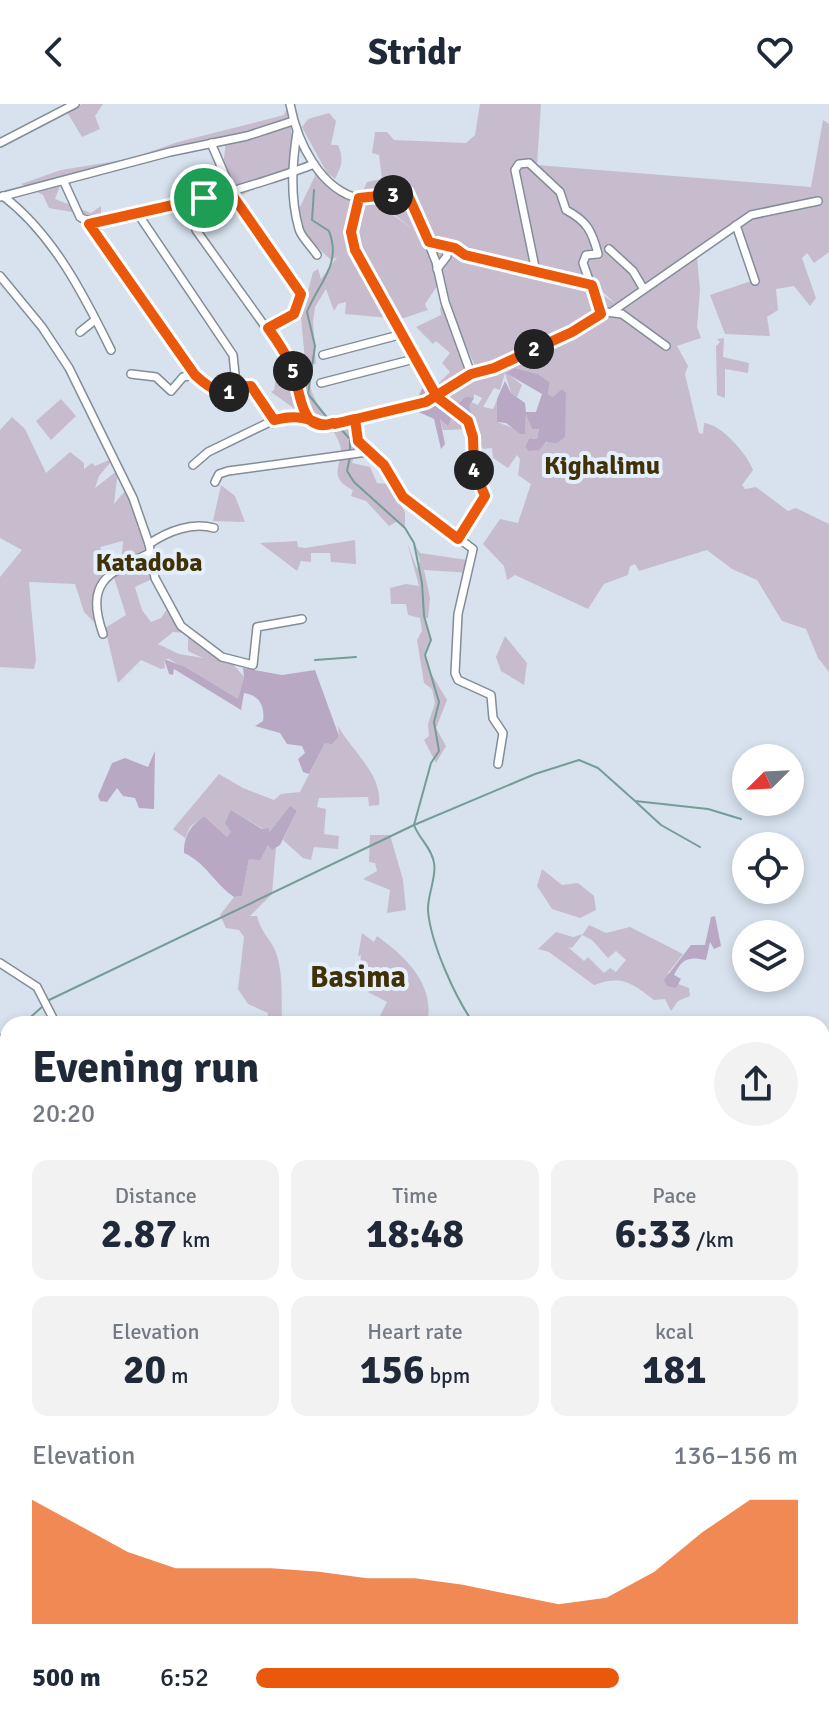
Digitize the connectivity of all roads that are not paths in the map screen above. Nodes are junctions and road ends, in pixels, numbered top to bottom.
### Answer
1 (75, 104) edge
2 (290, 104) edge
3 (293, 121) junction
4 (298, 132) junction
5 (0, 143) edge
6 (211, 143) junction
7 (314, 164) junction
8 (292, 173) junction
9 (64, 182) junction
10 (230, 192) junction
11 (2, 196) edge
12 (359, 198) junction
13 (195, 200) junction
14 (818, 201) dead end
15 (138, 214) junction
16 (89, 222) junction
17 (736, 225) junction
18 (429, 242) junction
19 (446, 246) junction
20 (609, 249) dead end
21 (317, 255) dead end
22 (437, 269) junction
23 (536, 272) junction
24 (0, 276) edge
25 (755, 281) dead end
26 (590, 283) junction
27 (643, 288) junction
28 (613, 311) junction
29 (601, 314) junction
30 (95, 320) junction
31 (268, 328) junction
32 (80, 332) dead end
33 (403, 334) junction
34 (666, 346) dead end
35 (111, 350) dead end
36 (323, 355) dead end
37 (418, 358) junction
38 (131, 374) dead end
39 (471, 374) junction
40 (195, 375) junction
41 (321, 383) dead end
42 (212, 391) junction
43 (437, 397) junction
44 (309, 419) junction
45 (355, 419) junction
46 (274, 420) junction
47 (367, 452) junction
48 (193, 465) dead end
49 (215, 482) dead end
50 (214, 528) dead end
51 (458, 539) junction
52 (150, 549) junction
53 (302, 619) dead end
54 (103, 634) dead end
55 (498, 764) dead end
56 (0, 963) edge
57 (52, 1016) edge

1 - 5 street
2 - 3 street
3 - 4 street
3 - 6 street
4 - 7 street
4 - 8 street
6 - 9 street
6 - 10 street
7 - 8 street
7 - 12 street
8 - 10 street
8 - 21 street
9 - 11 street
9 - 16 street
10 - 13 street
10 - 31 street
11 - 30 street
12 - 18 street
12 - 33 street
13 - 15 street
13 - 31 street
14 - 17 street
15 - 16 street
15 - 42 street
16 - 40 street
17 - 25 street
17 - 27 street
18 - 19 street
18 - 22 street
19 - 22 street
19 - 23 street
20 - 27 street
22 - 39 street
23 - 26 street
23 - 26 street
24 - 52 street
26 - 29 street
27 - 28 street
28 - 29 street
28 - 34 street
29 - 39 street
30 - 32 street
30 - 35 street
31 - 44 street
33 - 36 street
33 - 37 street
37 - 41 street
37 - 43 street
38 - 40 street
39 - 43 street
40 - 42 street
42 - 46 street
43 - 45 street
43 - 51 street
44 - 45 street
44 - 46 street
45 - 47 street
46 - 48 street
47 - 49 street
47 - 51 street
50 - 52 street
51 - 55 street
52 - 53 street
52 - 54 street
56 - 57 street

